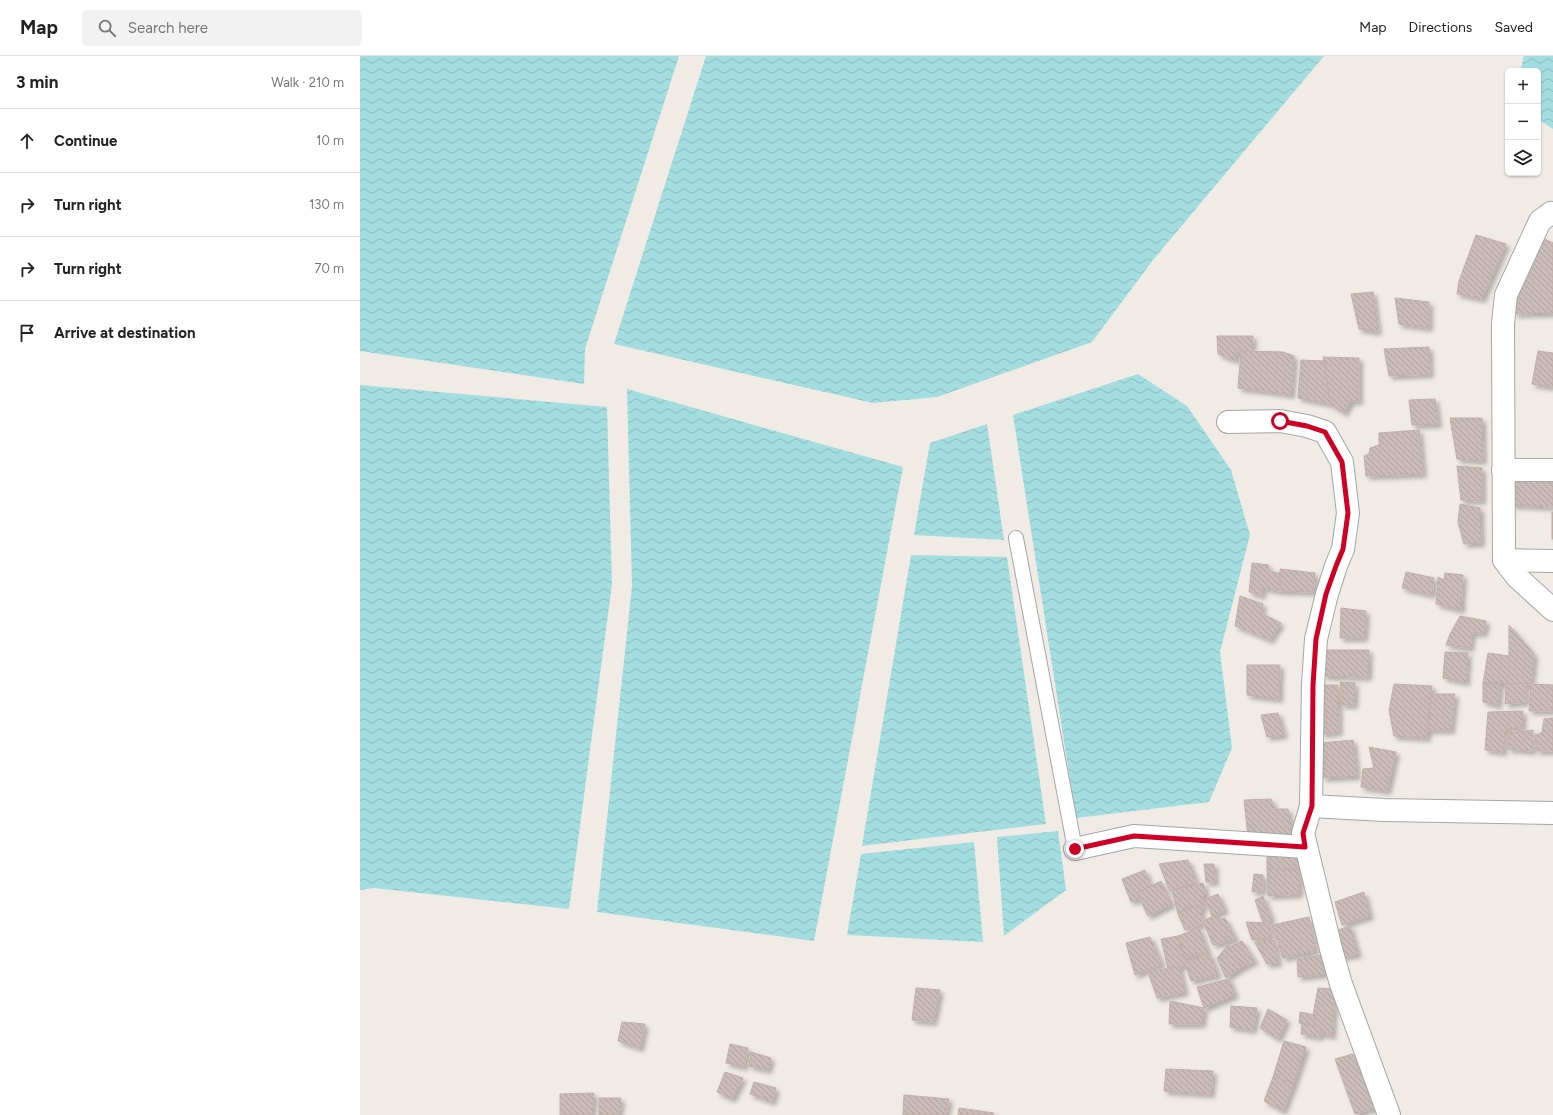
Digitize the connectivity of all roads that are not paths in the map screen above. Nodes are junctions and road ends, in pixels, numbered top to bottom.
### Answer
1 (1553, 214) edge
2 (1228, 422) dead end
3 (1503, 470) junction
4 (1553, 470) edge
5 (1016, 538) dead end
6 (1504, 560) junction
7 (1553, 561) edge
8 (1553, 610) edge
9 (1312, 806) junction
10 (1553, 813) edge
11 (1305, 847) junction
12 (1075, 849) joint
13 (1389, 1115) edge

1 - 3 street
2 - 9 street
3 - 4 street
3 - 6 street
5 - 12 lane
6 - 7 street
6 - 8 street
9 - 10 street
9 - 11 street
11 - 12 street
11 - 13 street

